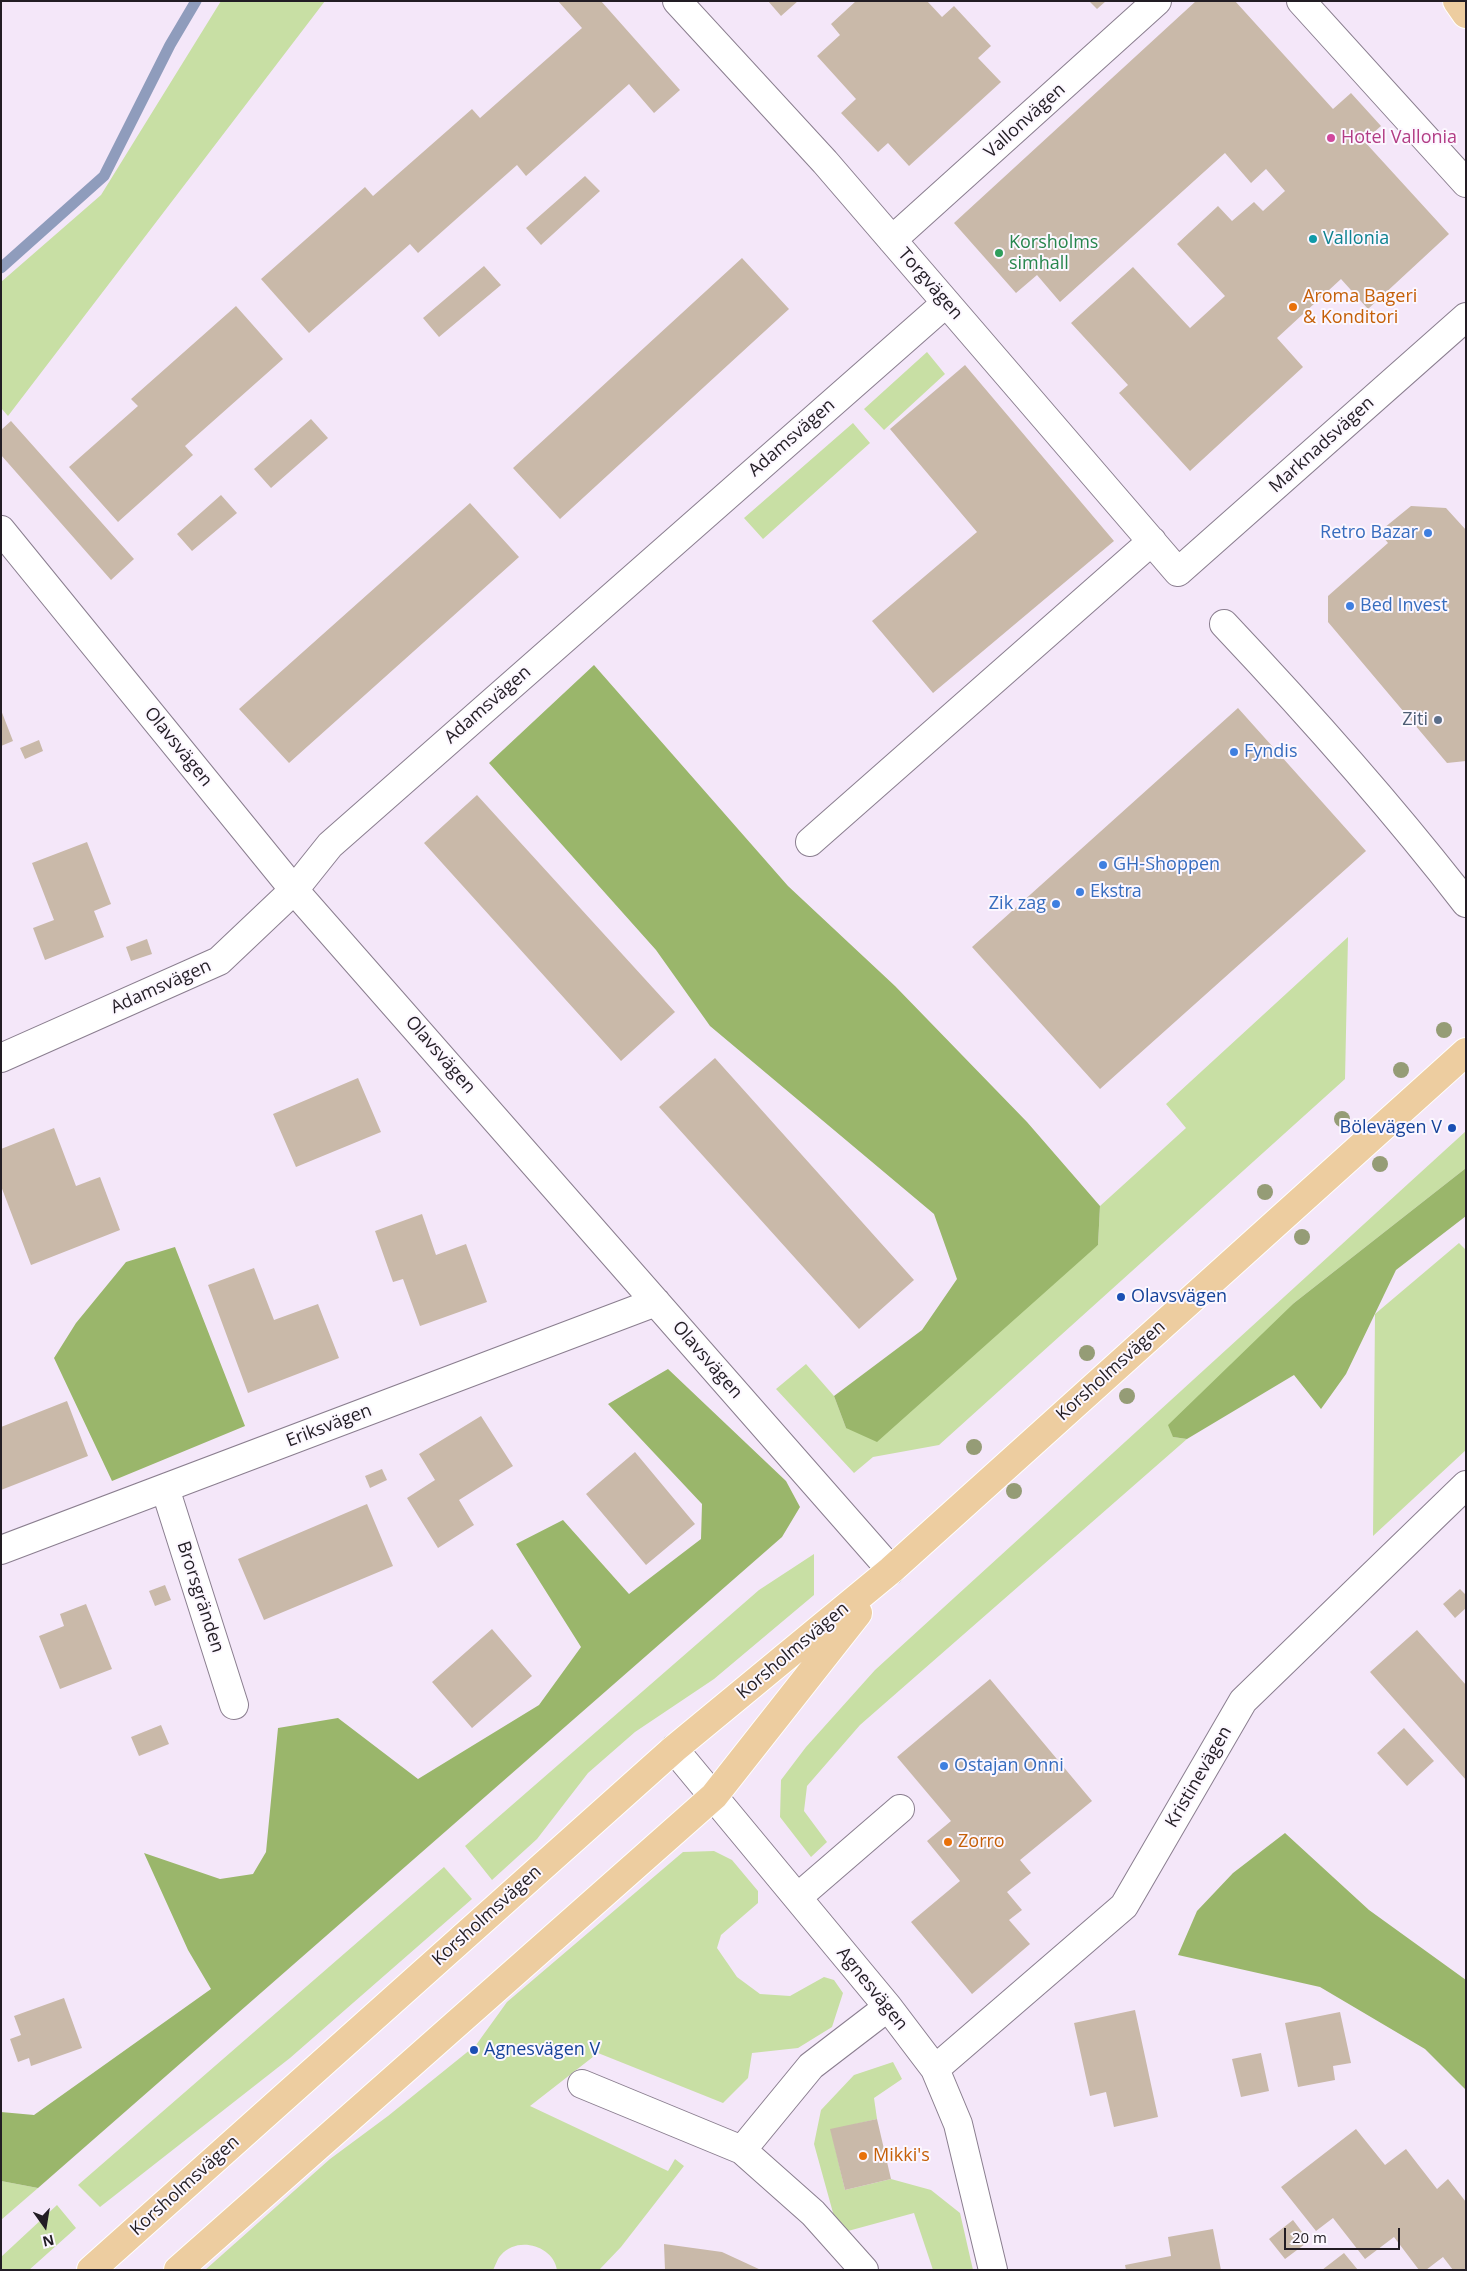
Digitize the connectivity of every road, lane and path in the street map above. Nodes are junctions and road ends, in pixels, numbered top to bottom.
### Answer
1 (677, 1) edge
2 (1158, 1) edge
3 (1301, 1) edge
4 (1457, 1) edge
5 (1466, 14) edge
6 (1463, 180) edge
7 (892, 240) junction
8 (946, 303) junction
9 (1466, 317) edge
10 (1, 530) edge
11 (1152, 541) junction
12 (1178, 572) joint
13 (1224, 624) dead end
14 (810, 842) dead end
15 (294, 890) junction
16 (1466, 903) edge
17 (1466, 1052) edge
18 (1, 1058) edge
19 (656, 1302) junction
20 (1466, 1485) edge
21 (165, 1488) junction
22 (1, 1550) edge
23 (891, 1570) junction
24 (234, 1705) dead end
25 (674, 1749) junction
26 (714, 1796) junction
27 (900, 1809) dead end
28 (798, 1898) junction
29 (888, 2007) junction
30 (935, 2069) junction
31 (582, 2084) dead end
32 (742, 2150) junction
33 (91, 2270) edge
34 (178, 2270) edge
35 (864, 2270) edge
36 (993, 2270) edge

1 - 7 street, Torgvägen
2 - 7 street, Vallonvägen
3 - 6 street
4 - 5 main road
7 - 8 street, Torgvägen
8 - 11 street, Torgvägen
8 - 15 street, Adamsvägen
9 - 12 street, Marknadsvägen
10 - 15 street, Olavsvägen
11 - 12 street, Torgvägen
11 - 14 street
13 - 16 street
15 - 18 street, Adamsvägen
15 - 19 street, Olavsvägen
17 - 23 main road, Korsholmsvägen
19 - 21 street, Eriksvägen
19 - 23 street, Olavsvägen
20 - 30 street, Kristinevägen
21 - 22 street, Eriksvägen
21 - 24 street, Brorsgränden
23 - 25 main road, Korsholmsvägen
23 - 26 main road, Korsholmsvägen
25 - 26 street, Agnesvägen
25 - 33 main road, Korsholmsvägen
26 - 28 street, Agnesvägen
26 - 34 main road, Korsholmsvägen
27 - 28 street
28 - 29 street, Agnesvägen
29 - 30 street, Agnesvägen
29 - 32 street
30 - 36 street, Agnesvägen
31 - 32 street
32 - 35 street

